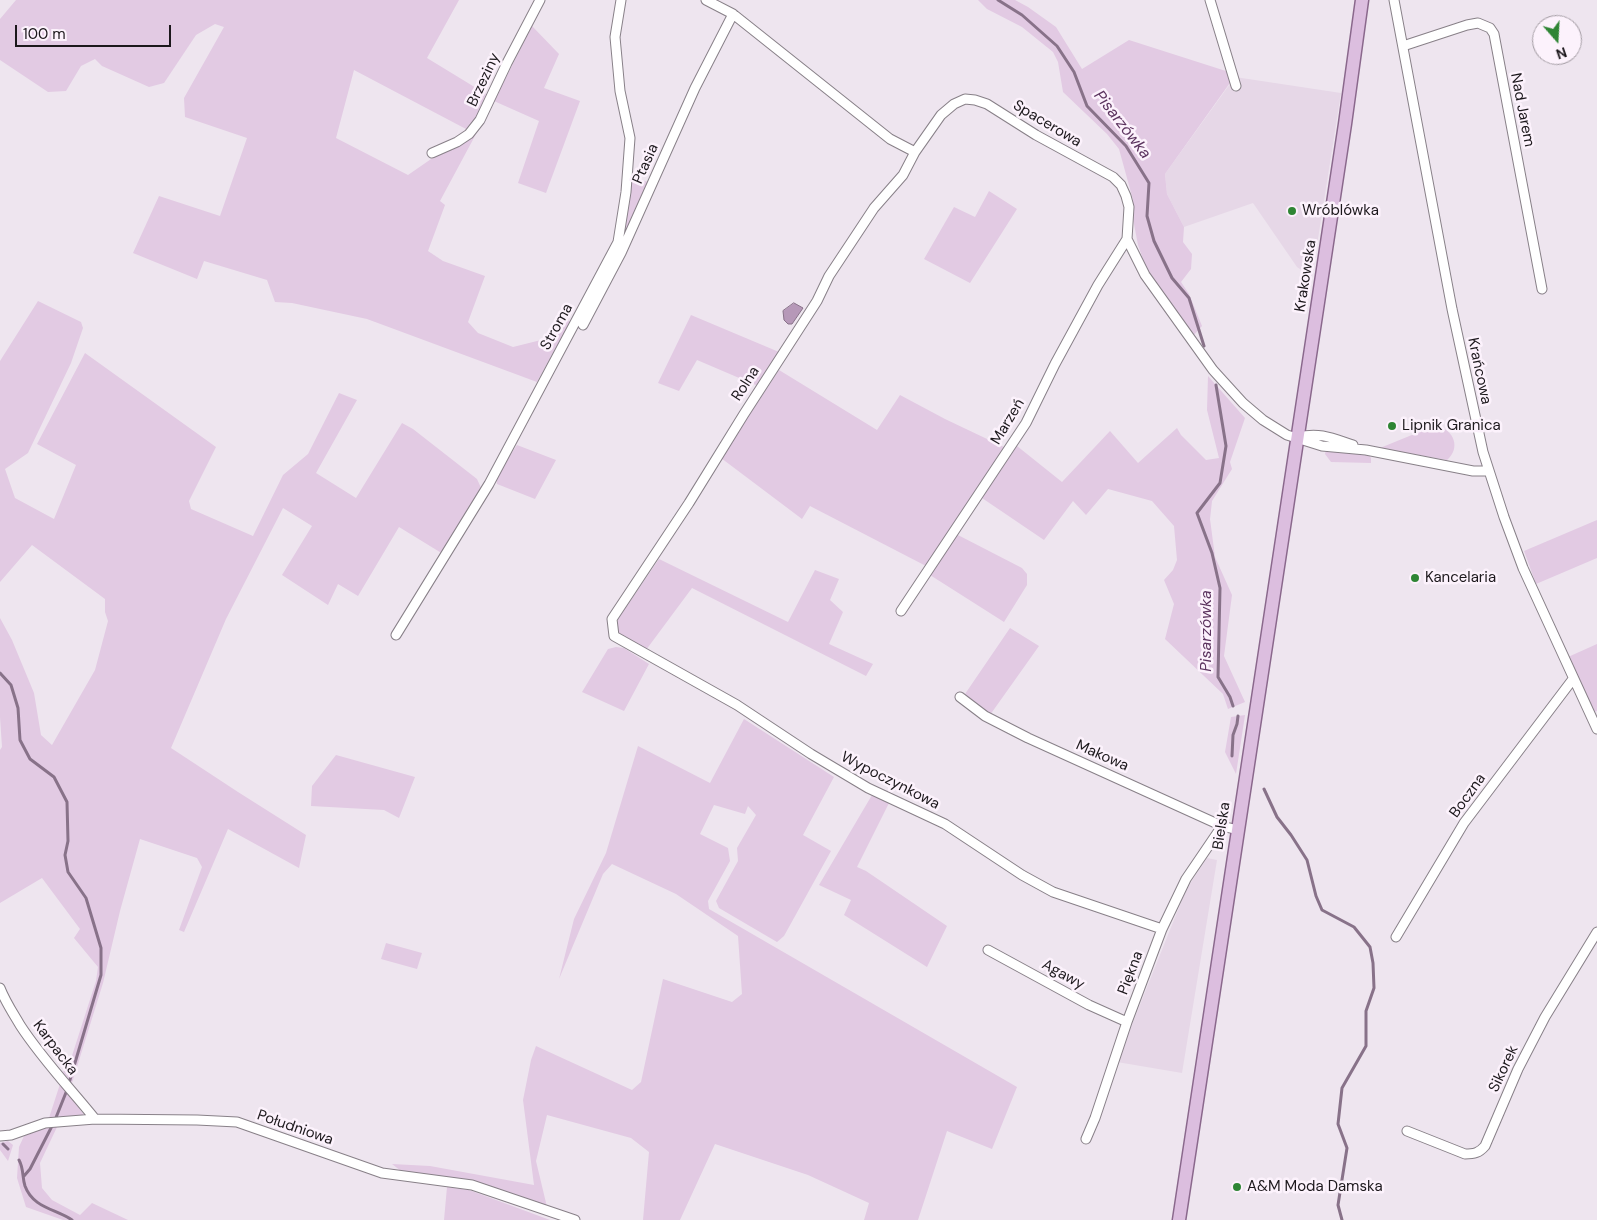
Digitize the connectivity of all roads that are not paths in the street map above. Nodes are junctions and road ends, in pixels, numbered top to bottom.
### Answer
1 (540, 0) edge
2 (621, 0) edge
3 (706, 0) edge
4 (1210, 0) edge
5 (1362, 0) edge
6 (1394, 0) edge
7 (733, 14) junction
8 (1403, 46) junction
9 (1236, 86) dead end
10 (915, 152) junction
11 (432, 153) dead end
12 (1127, 239) junction
13 (1542, 289) dead end
14 (583, 325) dead end
15 (1298, 437) junction
16 (1488, 471) junction
17 (901, 611) dead end
18 (396, 635) dead end
19 (614, 636) joint
20 (1573, 679) junction
21 (960, 697) dead end
22 (1597, 729) edge
23 (1222, 826) junction
24 (1238, 830) junction
25 (1162, 929) junction
26 (1597, 932) edge
27 (1396, 937) dead end
28 (988, 950) dead end
29 (0, 988) edge
30 (1127, 1022) junction
31 (95, 1119) junction
32 (1406, 1131) dead end
33 (0, 1136) edge
34 (1086, 1139) dead end
35 (575, 1220) edge
36 (1179, 1220) edge

1 - 11 street, Brzeziny
2 - 18 street, Stroma
3 - 7 street
4 - 9 street
5 - 15 main road, Krakowska
6 - 8 street, Krańcowa
7 - 10 street
7 - 14 street, Ptasia
8 - 13 street, Nad Jarem
8 - 16 street, Krańcowa
10 - 12 street, Spacerowa
10 - 19 street, Rolna
12 - 15 street
12 - 17 street, Marzeń
15 - 16 street
15 - 24 main road, Bielska
16 - 20 street, Krańcowa
19 - 25 street, Wypoczynkowa
20 - 22 street, Krańcowa
20 - 27 street, Boczna
21 - 23 street, Makowa
23 - 24 street, Makowa
23 - 25 street, Piękna
24 - 36 main road, Bielska
25 - 30 street, Piękna
26 - 32 street, Sikorek
28 - 30 street, Agawy
29 - 31 street, Karpacka
30 - 34 street, Piękna
31 - 33 street, Południowa
31 - 35 street, Południowa

